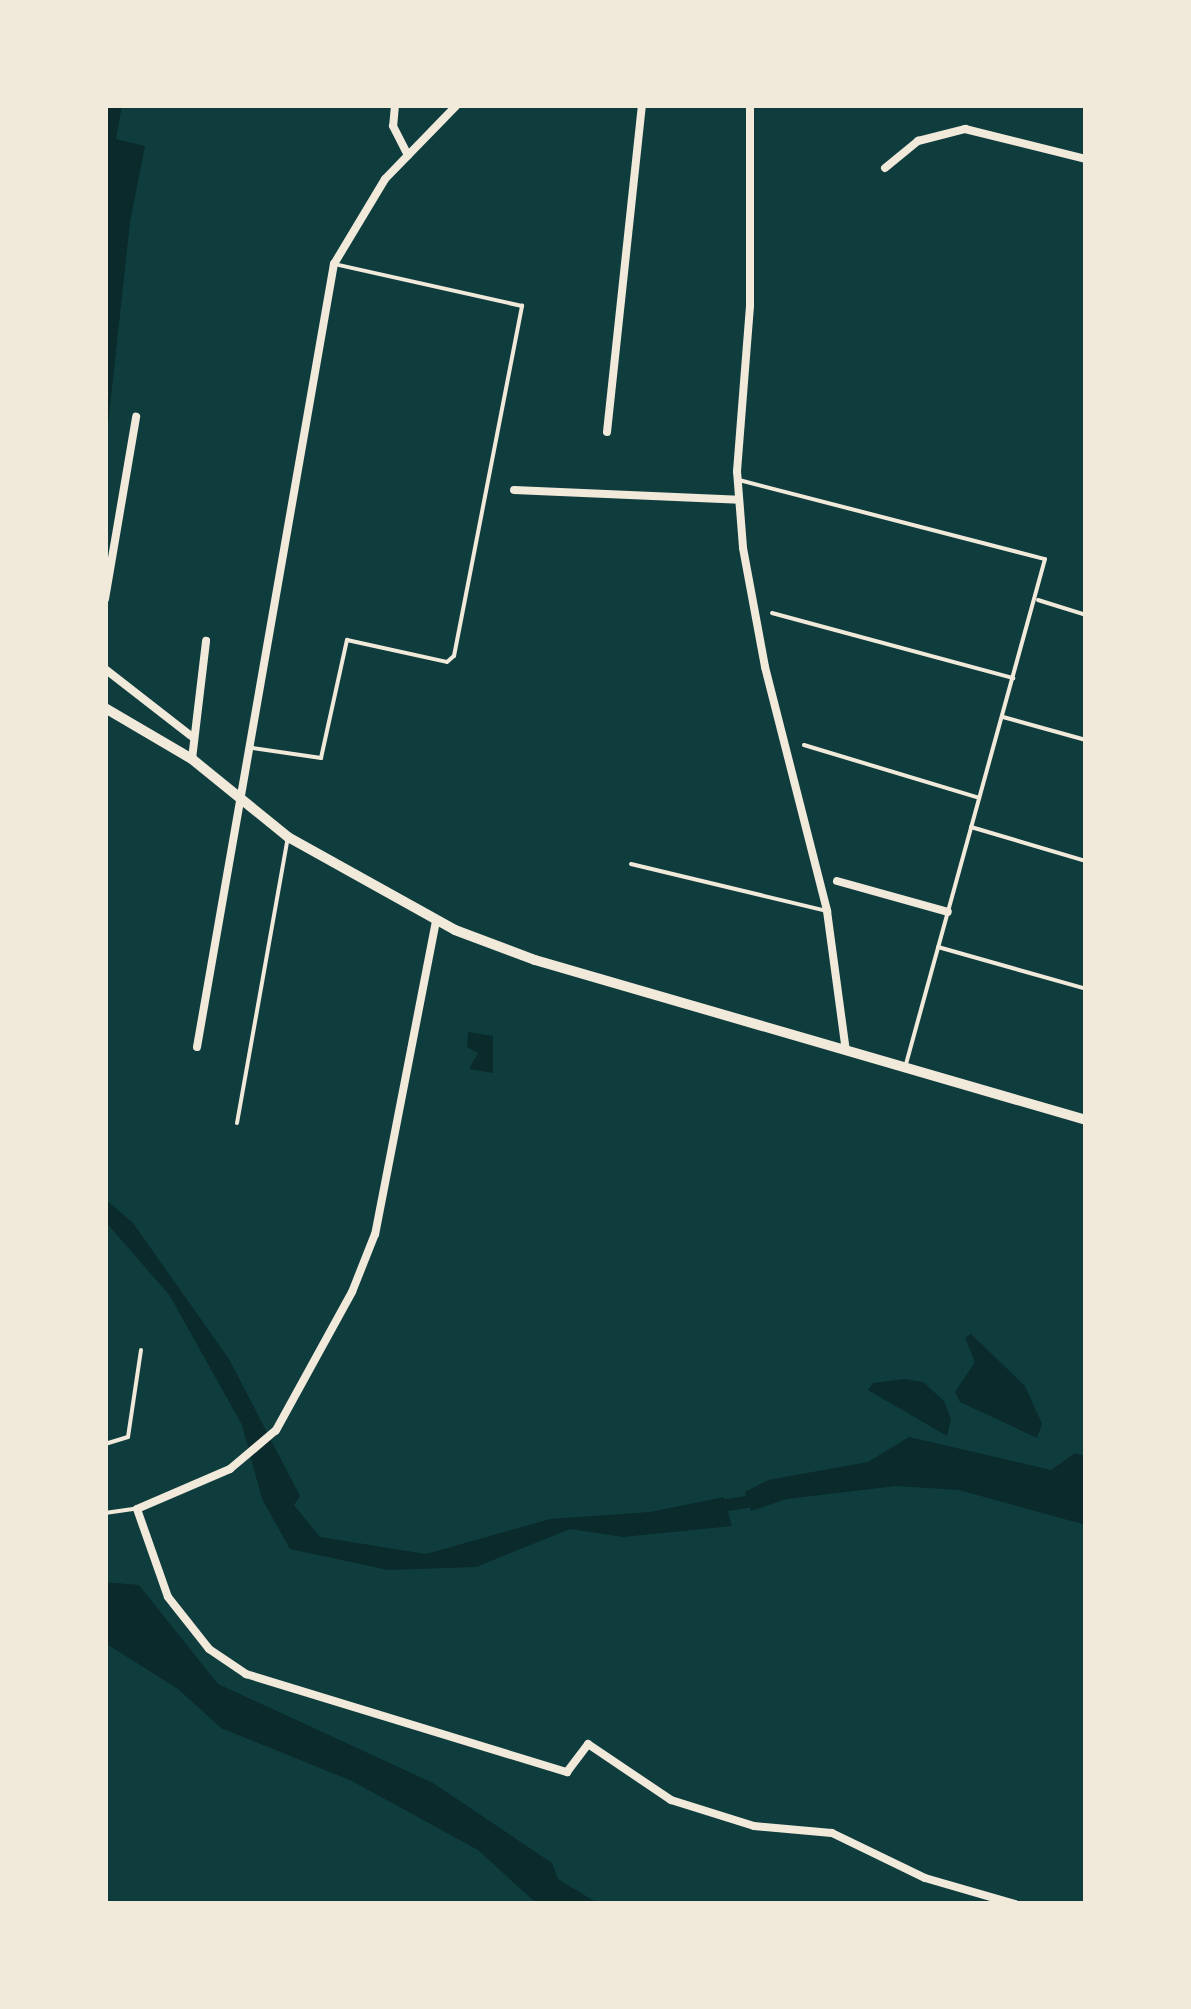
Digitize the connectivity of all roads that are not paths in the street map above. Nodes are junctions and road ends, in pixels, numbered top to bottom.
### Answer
1 (394, 105) edge
2 (456, 105) edge
3 (642, 105) edge
4 (750, 105) edge
5 (408, 155) junction
6 (1086, 158) edge
7 (885, 168) dead end
8 (334, 264) junction
9 (136, 416) dead end
10 (607, 432) dead end
11 (738, 480) junction
12 (514, 490) dead end
13 (739, 500) junction
14 (105, 599) edge
15 (1038, 600) junction
16 (772, 613) dead end
17 (1086, 615) edge
18 (206, 641) dead end
19 (105, 668) edge
20 (1014, 678) junction
21 (105, 708) edge
22 (1003, 717) junction
23 (190, 736) junction
24 (1086, 740) edge
25 (804, 745) dead end
26 (253, 748) junction
27 (192, 759) junction
28 (239, 798) junction
29 (980, 798) junction
30 (971, 827) junction
31 (288, 836) junction
32 (1086, 861) edge
33 (631, 864) dead end
34 (837, 881) dead end
35 (827, 911) junction
36 (948, 912) junction
37 (436, 921) junction
38 (938, 947) junction
39 (1086, 989) edge
40 (197, 1047) dead end
41 (846, 1051) junction
42 (904, 1068) junction
43 (1086, 1120) edge
44 (237, 1124) dead end
45 (141, 1350) dead end
46 (105, 1444) edge
47 (137, 1509) junction
48 (105, 1514) edge
49 (1014, 1904) edge

1 - 5 street
2 - 5 street
3 - 10 street
4 - 11 street
5 - 8 street
6 - 7 street
8 - 26 street
8 - 26 lane
9 - 14 street
11 - 13 street
11 - 15 lane
12 - 13 street
13 - 35 street
15 - 17 lane
15 - 20 lane
16 - 20 lane
18 - 23 street
19 - 23 street
20 - 22 lane
21 - 27 main road
22 - 24 lane
22 - 29 lane
23 - 27 street
25 - 29 lane
26 - 28 street
27 - 28 main road
28 - 31 main road
28 - 40 street
29 - 30 lane
30 - 32 lane
30 - 36 lane
31 - 37 main road
31 - 44 lane
33 - 35 lane
34 - 36 street
35 - 41 street
36 - 38 lane
37 - 41 main road
37 - 47 street
38 - 39 lane
38 - 42 lane
41 - 42 main road
42 - 43 main road
45 - 46 lane
47 - 48 lane
47 - 49 street

